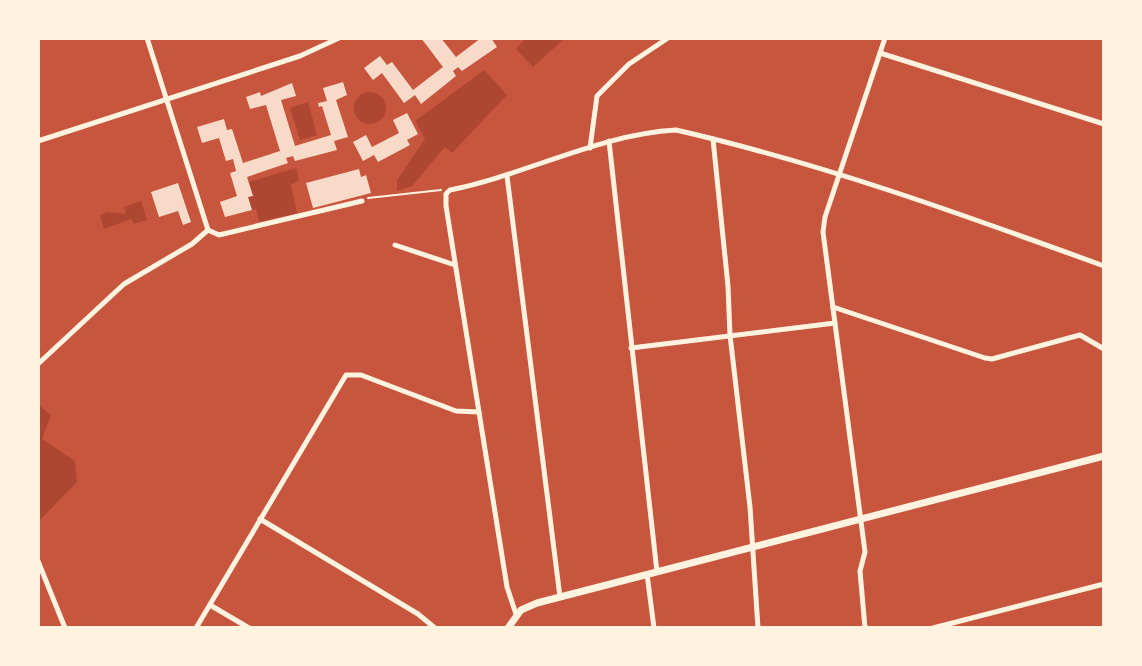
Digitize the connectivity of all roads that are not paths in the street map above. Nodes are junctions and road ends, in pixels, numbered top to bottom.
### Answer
1 (147, 38) edge
2 (339, 38) edge
3 (668, 38) edge
4 (885, 38) edge
5 (880, 53) junction
6 (167, 99) junction
7 (1104, 124) edge
8 (713, 139) junction
9 (38, 141) edge
10 (609, 141) junction
11 (590, 148) junction
12 (507, 176) junction
13 (839, 176) junction
14 (360, 200) road end
15 (208, 230) junction
16 (395, 245) dead end
17 (455, 265) junction
18 (1104, 266) edge
19 (833, 307) junction
20 (835, 323) junction
21 (730, 335) junction
22 (631, 348) junction
23 (1104, 349) edge
24 (38, 364) edge
25 (479, 412) junction
26 (1104, 456) edge
27 (860, 518) junction
28 (260, 519) junction
29 (751, 547) junction
30 (38, 561) edge
31 (657, 572) junction
32 (647, 574) junction
33 (1104, 584) edge
34 (560, 597) junction
35 (210, 605) junction
36 (516, 614) junction
37 (65, 628) edge
38 (196, 628) edge
39 (249, 628) edge
40 (435, 628) edge
41 (508, 628) edge
42 (654, 628) edge
43 (758, 628) edge
44 (865, 628) edge
45 (933, 628) edge

1 - 6 street
2 - 6 street
3 - 11 street
4 - 5 street
5 - 7 street
5 - 13 street
6 - 9 street
6 - 15 street
8 - 10 street
8 - 13 street
8 - 21 street
10 - 11 street
10 - 22 street
11 - 12 street
12 - 17 street
12 - 34 street
13 - 18 street
13 - 19 street
14 - 15 street
15 - 24 street
16 - 17 street
17 - 25 street
19 - 20 street
19 - 23 street
20 - 21 street
20 - 27 street
21 - 22 street
21 - 29 street
22 - 31 street
25 - 28 street
25 - 36 street
26 - 27 main road
27 - 29 main road
27 - 44 street
28 - 35 street
28 - 40 street
29 - 31 main road
29 - 43 street
30 - 37 street
31 - 32 main road
32 - 34 main road
32 - 42 street
33 - 45 street
34 - 36 main road
35 - 38 street
35 - 39 street
36 - 41 main road

